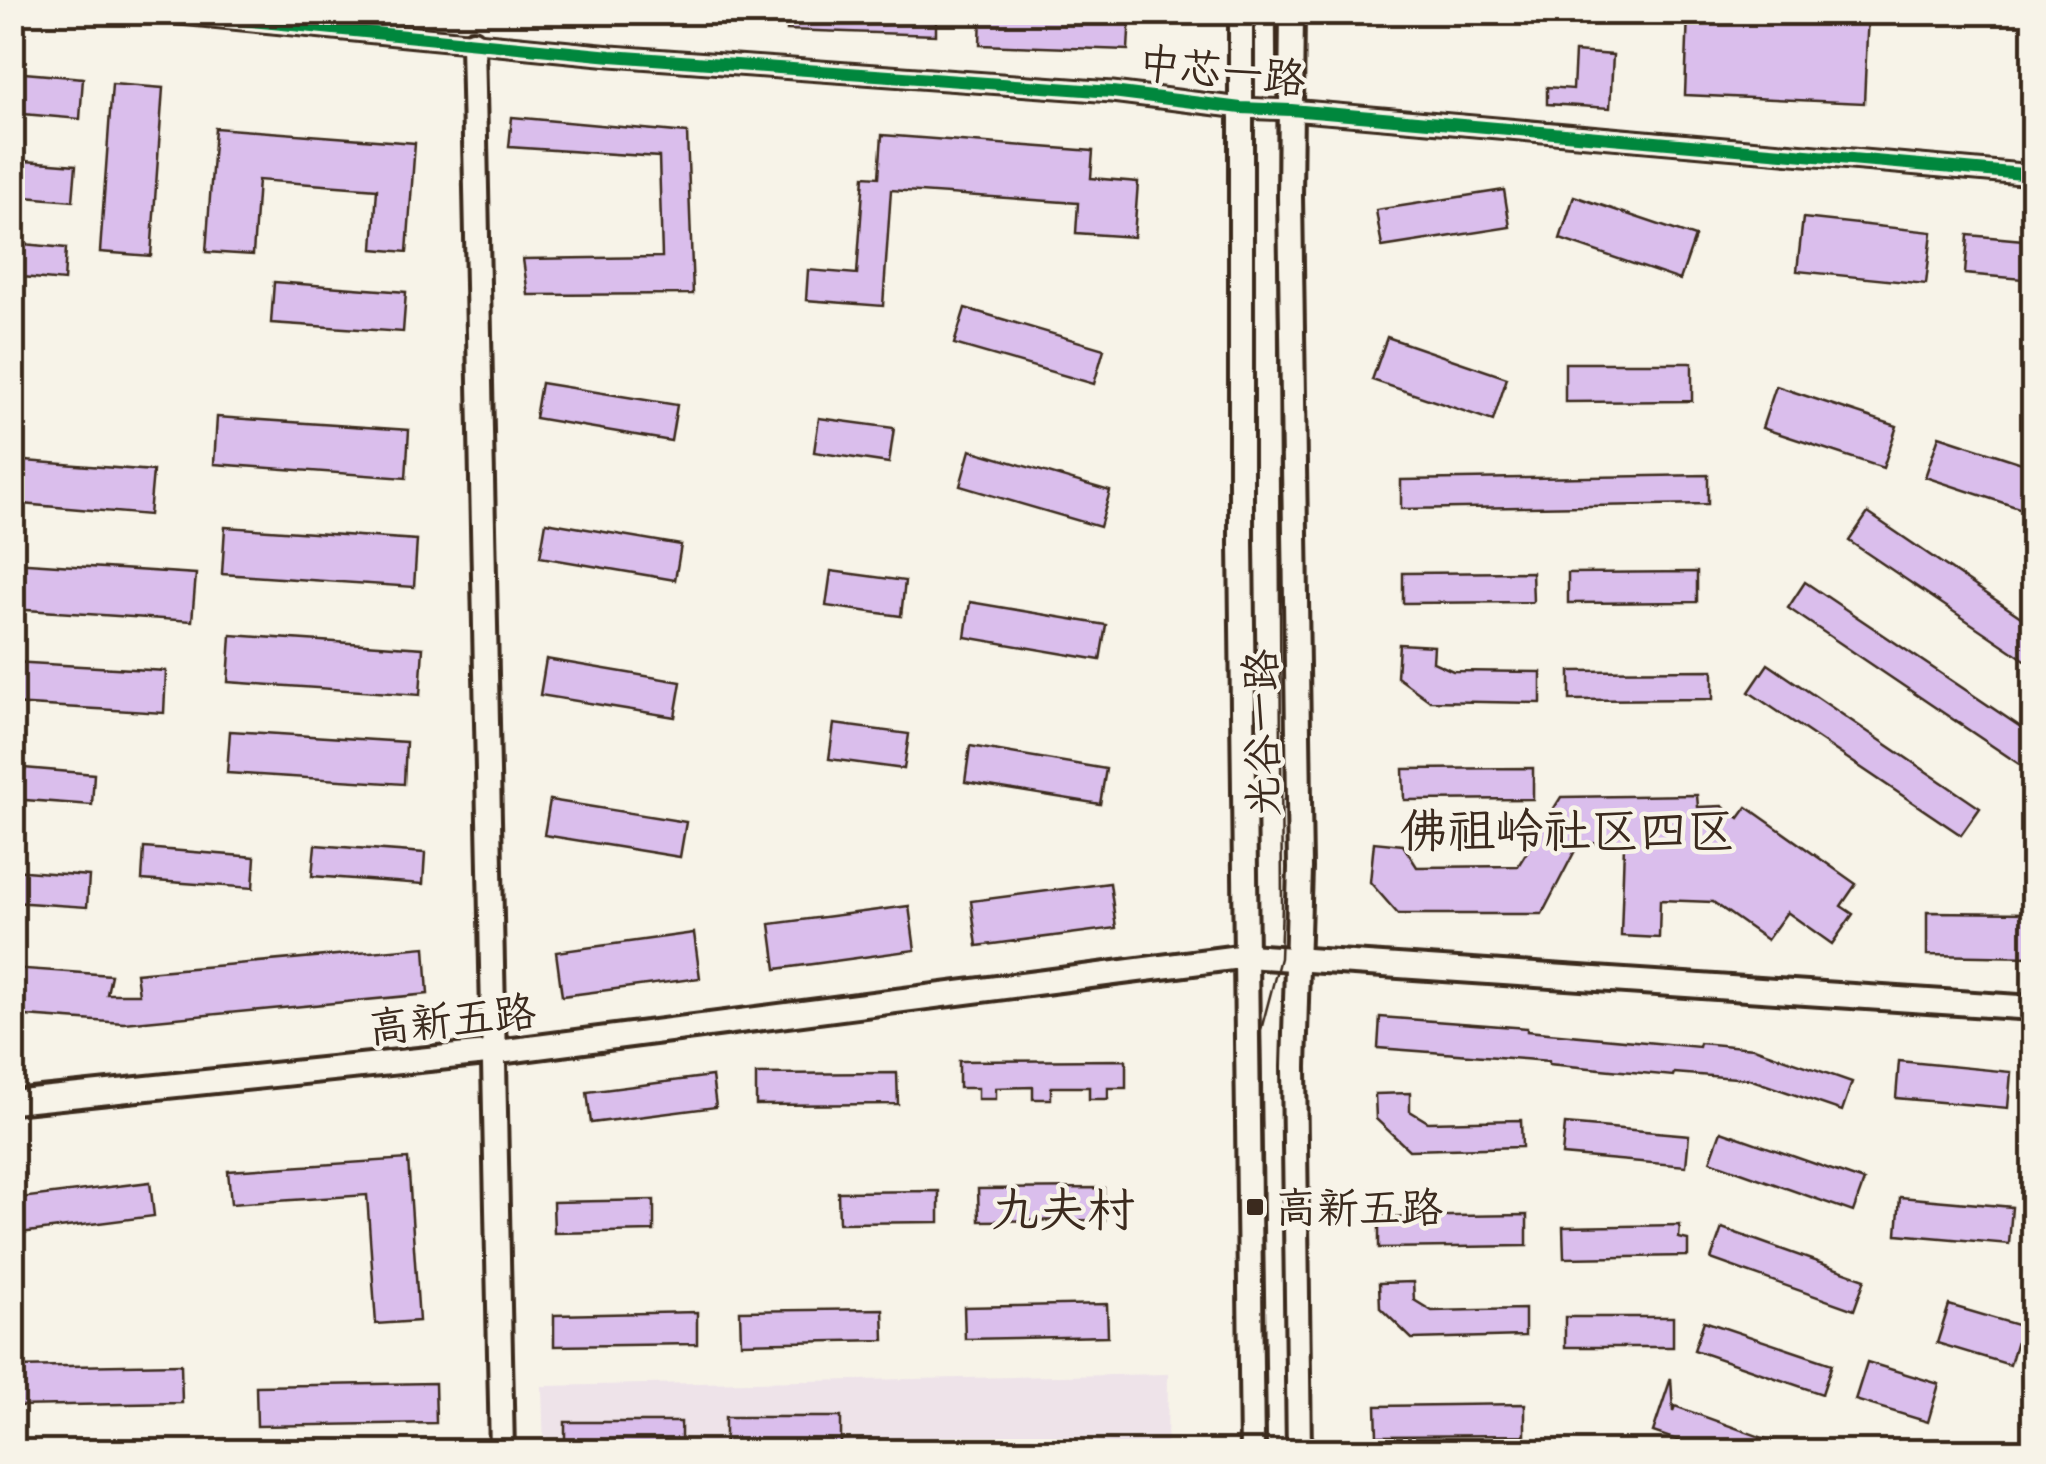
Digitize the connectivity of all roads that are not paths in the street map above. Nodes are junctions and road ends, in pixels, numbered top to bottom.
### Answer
1 (160, 12) edge
2 (1241, 12) edge
3 (1292, 12) edge
4 (225, 15) edge
5 (480, 43) junction
6 (1241, 108) junction
7 (1291, 110) junction
8 (2034, 174) edge
9 (1247, 956) junction
10 (1297, 958) junction
11 (2034, 1008) edge
12 (500, 1052) junction
13 (12, 1102) edge
14 (502, 1452) edge
15 (515, 1452) edge
16 (1252, 1452) edge
17 (1298, 1452) edge

1 - 4 street, 中芯一路
2 - 6 main road, 光谷一路
3 - 7 main road, 光谷一路
4 - 5 street, 中芯一路
5 - 6 street, 中芯一路
5 - 12 main road
6 - 7 street, 中芯一路
6 - 9 main road, 光谷一路
7 - 8 street, 中芯一路
7 - 10 main road, 光谷一路
9 - 10 main road, 高新五路
9 - 12 main road, 高新五路
9 - 16 main road, 光谷一路
10 - 11 main road, 高新五路
10 - 17 main road, 光谷一路
12 - 13 main road, 高新五路
12 - 14 main road
12 - 15 main road

